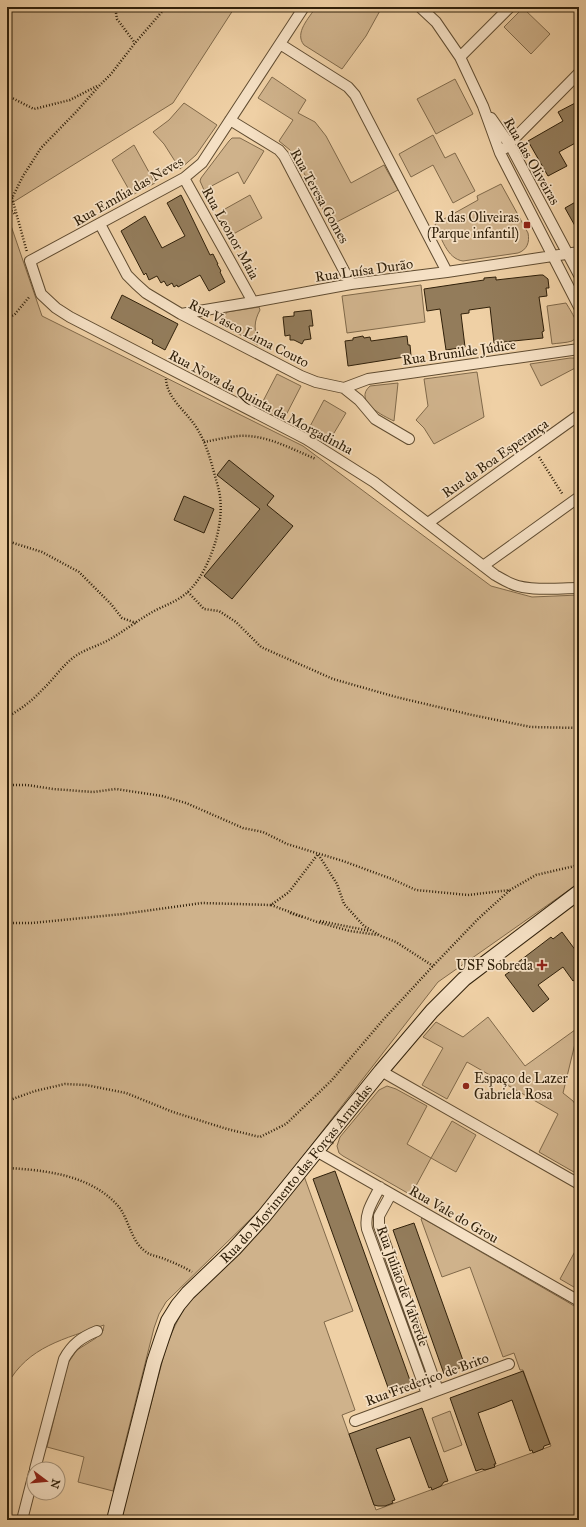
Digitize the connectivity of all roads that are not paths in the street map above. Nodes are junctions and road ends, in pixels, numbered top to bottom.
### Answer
1 (304, 7) edge
2 (420, 7) edge
3 (510, 7) edge
4 (280, 44) junction
5 (460, 57) junction
6 (579, 73) edge
7 (483, 106) junction
8 (230, 120) junction
9 (510, 145) junction
10 (500, 153) junction
11 (184, 178) junction
12 (100, 224) junction
13 (579, 252) edge
14 (566, 253) junction
15 (552, 256) junction
16 (30, 261) joint
17 (447, 272) junction
18 (579, 275) edge
19 (351, 284) junction
20 (253, 302) junction
21 (579, 307) edge
22 (181, 314) junction
23 (579, 349) edge
24 (344, 388) junction
25 (579, 415) edge
26 (409, 439) dead end
27 (575, 500) edge
28 (428, 523) junction
29 (483, 566) junction
30 (579, 588) edge
31 (579, 892) edge
32 (381, 1071) junction
33 (316, 1151) junction
34 (579, 1184) edge
35 (380, 1187) junction
36 (391, 1194) junction
37 (579, 1301) edge
38 (97, 1331) dead end
39 (509, 1364) dead end
40 (438, 1390) junction
41 (427, 1394) junction
42 (355, 1421) dead end
43 (37, 1461) edge
44 (27, 1501) edge
45 (22, 1520) edge
46 (114, 1520) edge

1 - 4 street, Rua Emília das Neves
2 - 5 street, Rua das Oliveiras
3 - 5 street
4 - 8 street, Rua Emília das Neves
4 - 17 street
5 - 7 street, Rua das Oliveiras
6 - 9 street
7 - 9 street, Rua das Oliveiras
7 - 10 street, Rua das Oliveiras
8 - 11 street, Rua Emília das Neves
8 - 19 street, Rua Teresa Gomes
9 - 10 street
9 - 14 street, Rua das Oliveiras
10 - 15 street, Rua das Oliveiras
11 - 12 street, Rua Emília das Neves
11 - 20 street, Rua Leonor Maia
12 - 16 street, Rua Emília das Neves
12 - 22 street, Rua Vasco Lima Couto
13 - 14 street
14 - 15 street
14 - 18 street, Rua das Oliveiras
15 - 17 street, Rua Luísa Durão
15 - 21 street, Rua das Oliveiras
16 - 28 street, Rua Nova da Quinta da Morgadinha
17 - 19 street, Rua Luísa Durão
19 - 20 street, Rua Luísa Durão
20 - 22 street, Rua Luísa Durão
22 - 24 street, Rua Vasco Lima Couto
23 - 24 street, Rua Brunilde Júdice
24 - 26 street, Rua Vasco Lima Couto
25 - 28 street, Rua da Boa Esperança
27 - 29 street
28 - 29 street, Rua Nova da Quinta da Morgadinha
29 - 30 street, Rua Nova da Quinta da Morgadinha
31 - 32 main road, Rua do Movimento das Forças Armadas
32 - 33 main road, Rua do Movimento das Forças Armadas
32 - 34 street
33 - 35 street, Rua Vale do Grou
33 - 46 main road, Rua do Movimento das Forças Armadas
35 - 36 street, Rua Vale do Grou
35 - 41 street, Rua Julião de Valverde
36 - 37 street, Rua Vale do Grou
36 - 40 street, Rua Julião de Valverde
38 - 43 street
39 - 40 street, Rua Frederico de Brito
40 - 41 street, Rua Frederico de Brito
41 - 42 street, Rua Frederico de Brito
44 - 45 street

